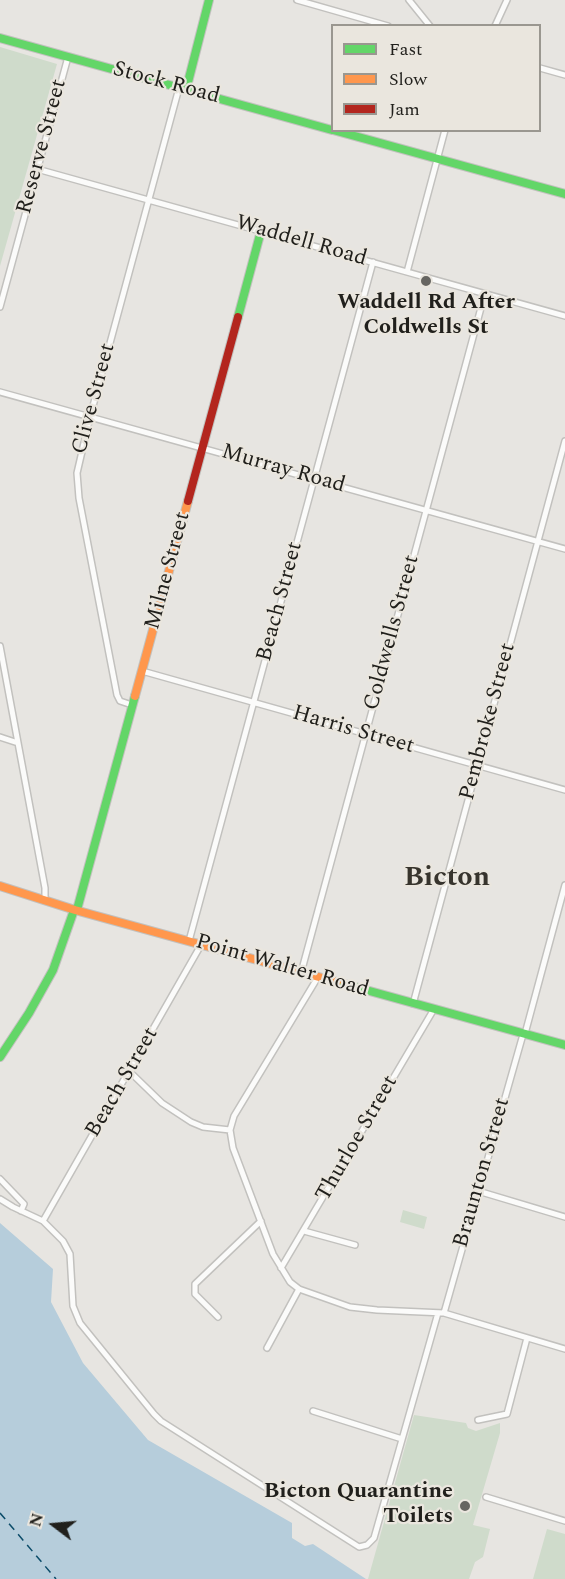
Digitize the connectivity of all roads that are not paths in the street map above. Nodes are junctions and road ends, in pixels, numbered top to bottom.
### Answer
1 (297, 0) edge
2 (409, 0) edge
3 (507, 0) edge
4 (210, 2) edge
5 (381, 24) edge
6 (428, 24) edge
7 (496, 24) edge
8 (0, 38) edge
9 (68, 57) junction
10 (541, 68) edge
11 (565, 75) edge
12 (183, 89) junction
13 (331, 129) edge
14 (340, 132) edge
15 (444, 132) edge
16 (437, 159) junction
17 (37, 169) junction
18 (565, 194) edge
19 (149, 200) junction
20 (261, 231) junction
21 (373, 262) junction
22 (406, 272) junction
23 (485, 293) junction
24 (0, 307) edge
25 (565, 315) edge
26 (0, 392) edge
27 (90, 417) junction
28 (565, 441) edge
29 (203, 448) junction
30 (314, 479) junction
31 (426, 510) junction
32 (538, 541) junction
33 (565, 549) edge
34 (0, 646) edge
35 (142, 671) junction
36 (254, 703) junction
37 (132, 705) junction
38 (365, 734) junction
39 (0, 737) edge
40 (18, 742) junction
41 (477, 765) junction
42 (565, 790) edge
43 (565, 885) edge
44 (0, 886) edge
45 (45, 902) junction
46 (75, 910) junction
47 (189, 942) junction
48 (201, 945) junction
49 (301, 973) junction
50 (318, 977) junction
51 (413, 1004) junction
52 (434, 1010) junction
53 (524, 1034) junction
54 (565, 1045) edge
55 (0, 1057) edge
56 (129, 1071) junction
57 (230, 1130) junction
58 (0, 1179) edge
59 (478, 1191) junction
60 (0, 1199) edge
61 (21, 1211) junction
62 (565, 1217) edge
63 (43, 1221) junction
64 (261, 1221) junction
65 (304, 1231) junction
66 (355, 1245) dead end
67 (281, 1268) junction
68 (299, 1289) junction
69 (441, 1313) junction
70 (218, 1317) dead end
71 (527, 1338) junction
72 (267, 1348) dead end
73 (565, 1349) edge
74 (313, 1411) dead end
75 (478, 1420) dead end
76 (402, 1439) junction
77 (486, 1497) dead end
78 (565, 1521) edge

1 - 5 street
2 - 6 street
3 - 7 street
4 - 12 street, Clive Street
8 - 9 street, Stock Road
9 - 12 street, Stock Road
9 - 17 street, Reserve Street
10 - 11 street
12 - 13 street, Stock Road
12 - 19 street, Clive Street
14 - 16 street, Stock Road
15 - 16 street
16 - 18 street, Stock Road
16 - 22 street
17 - 19 street, Waddell Road
17 - 24 street, Reserve Street
19 - 20 street, Waddell Road
19 - 27 street, Clive Street
20 - 21 street, Waddell Road
20 - 29 street, Milne Street
21 - 22 street, Waddell Road
21 - 30 street, Beach Street
22 - 23 street, Waddell Road
23 - 25 street, Waddell Road
23 - 31 street, Coldwells Street
26 - 27 street, Murray Road
27 - 29 street, Murray Road
27 - 37 street, Clive Street
28 - 32 street, Pembroke Street
29 - 30 street, Murray Road
29 - 35 street, Milne Street
30 - 31 street, Murray Road
30 - 36 street, Beach Street
31 - 32 street, Murray Road
31 - 38 street, Coldwells Street
32 - 33 street, Murray Road
32 - 41 street, Pembroke Street
34 - 40 street
35 - 36 street, Harris Street
35 - 37 street, Milne Street
36 - 38 street, Harris Street
36 - 47 street, Beach Street
37 - 46 street, Milne Street
38 - 41 street, Harris Street
38 - 49 street, Coldwells Street
39 - 40 street
40 - 45 street
41 - 42 street, Harris Street
41 - 51 street, Pembroke Street
43 - 53 street, Braunton Street
44 - 45 street, Point Walter Road
45 - 46 street, Point Walter Road
46 - 47 street, Point Walter Road
46 - 55 street, Milne Street
47 - 48 street, Point Walter Road
48 - 49 street, Point Walter Road
48 - 56 street, Beach Street
49 - 50 street, Point Walter Road
50 - 51 street, Point Walter Road
50 - 57 street
51 - 52 street, Point Walter Road
52 - 53 street, Point Walter Road
52 - 65 street, Thurloe Street
53 - 54 street, Point Walter Road
53 - 59 street, Braunton Street
56 - 57 street
56 - 63 street, Beach Street
57 - 64 street
58 - 61 street
59 - 62 street
59 - 69 street, Braunton Street
60 - 61 street
61 - 63 street
63 - 76 street, Braunton Street
64 - 67 street
64 - 70 street
65 - 66 street
65 - 67 street, Thurloe Street
67 - 68 street
68 - 69 street
68 - 72 street
69 - 71 street
69 - 76 street, Braunton Street
71 - 73 street
71 - 75 street
74 - 76 street
77 - 78 street

